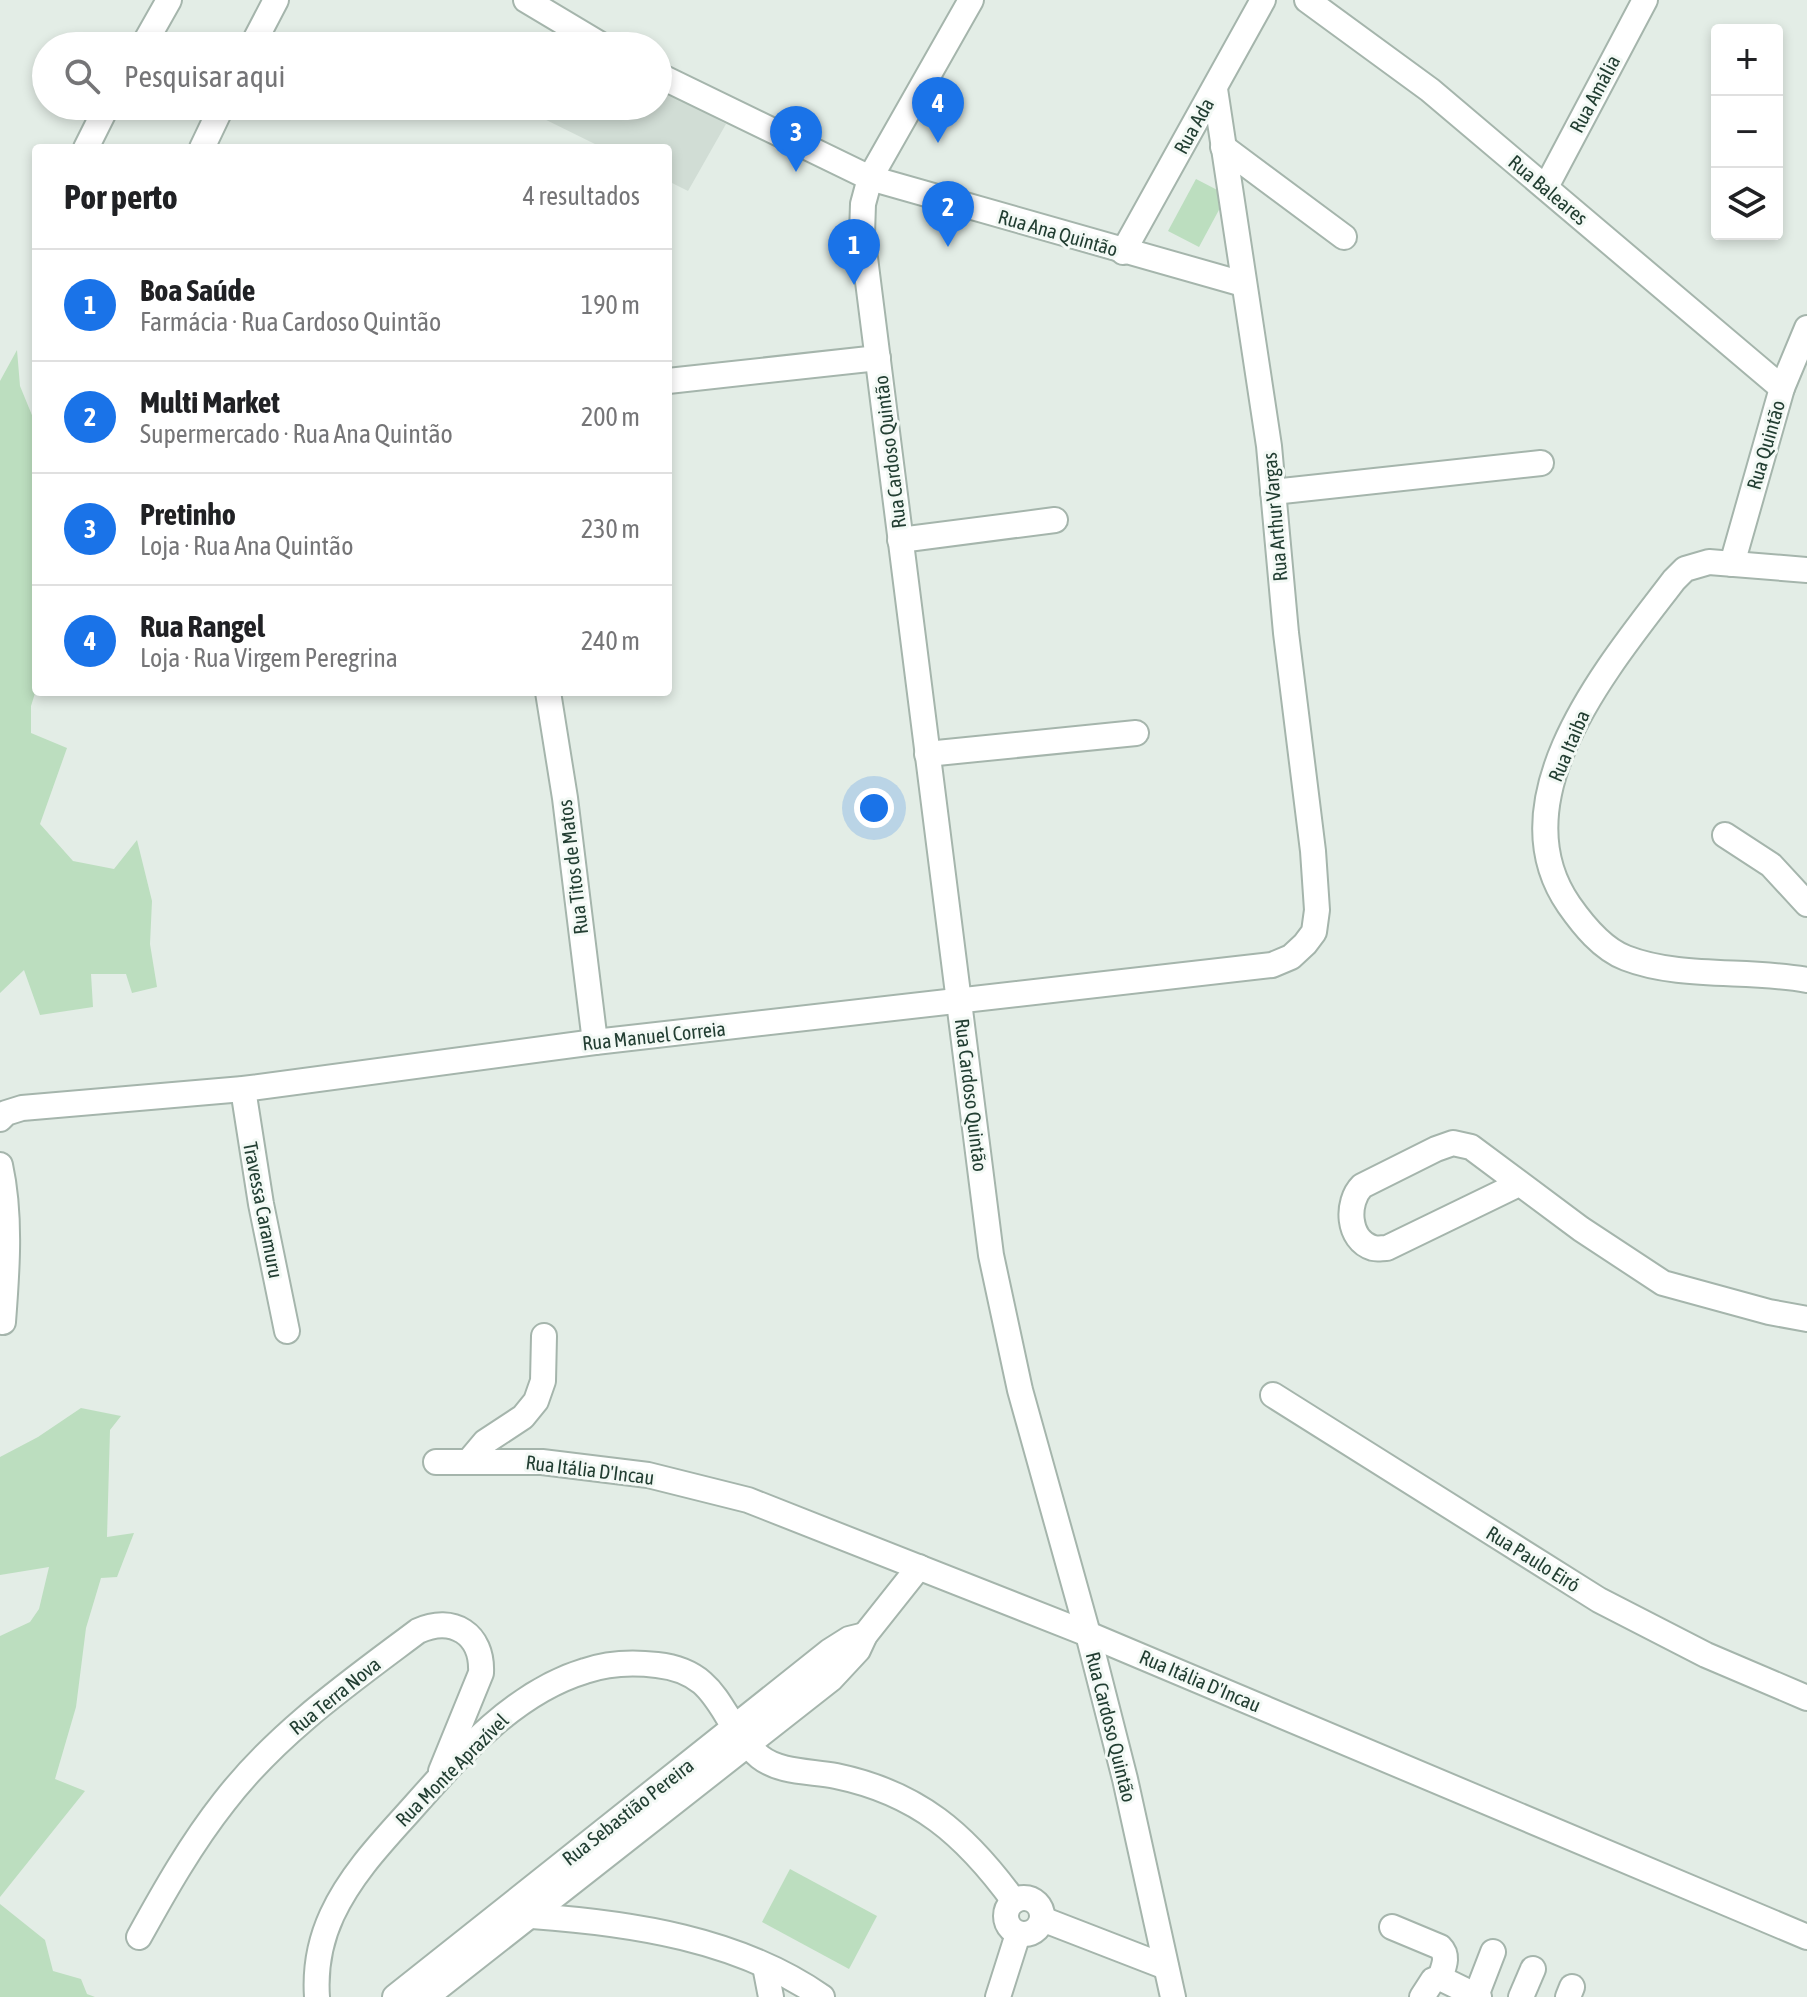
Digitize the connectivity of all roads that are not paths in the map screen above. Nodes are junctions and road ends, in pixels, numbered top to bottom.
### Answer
1 (169, 0) edge
2 (276, 0) edge
3 (526, 0) edge
4 (971, 0) edge
5 (1263, 0) edge
6 (1307, 0) edge
7 (1645, 0) edge
8 (151, 32) edge
9 (259, 32) edge
10 (580, 32) edge
11 (672, 82) edge
12 (1215, 89) junction
13 (100, 120) edge
14 (215, 120) edge
15 (88, 144) edge
16 (204, 144) edge
17 (1223, 147) junction
18 (870, 178) junction
19 (1546, 187) junction
20 (1344, 237) dead end
21 (1123, 252) junction
22 (1243, 284) junction
23 (1807, 328) edge
24 (878, 358) junction
25 (672, 381) edge
26 (1782, 388) junction
27 (1541, 463) dead end
28 (1273, 492) junction
29 (1055, 520) dead end
30 (900, 540) junction
31 (1720, 563) junction
32 (1807, 570) edge
33 (549, 696) edge
34 (1136, 733) dead end
35 (927, 754) junction
36 (1725, 835) dead end
37 (1807, 904) edge
38 (1305, 944) joint
39 (1807, 980) edge
40 (958, 1002) junction
41 (595, 1042) junction
42 (243, 1089) junction
43 (0, 1119) edge
44 (0, 1165) edge
45 (1519, 1184) junction
46 (1807, 1319) edge
47 (3, 1322) dead end
48 (287, 1331) dead end
49 (544, 1336) dead end
50 (1273, 1395) dead end
51 (469, 1461) junction
52 (436, 1462) dead end
53 (919, 1567) junction
54 (1088, 1634) junction
55 (1807, 1698) edge
56 (741, 1736) junction
57 (439, 1777) junction
58 (1014, 1901) junction
59 (522, 1910) junction
60 (1042, 1919) junction
61 (1392, 1927) dead end
62 (1018, 1934) junction
63 (139, 1937) dead end
64 (1807, 1937) edge
65 (1493, 1952) dead end
66 (765, 1966) junction
67 (1166, 1967) junction
68 (1533, 1969) dead end
69 (1440, 1978) junction
70 (1478, 1996) edge
71 (317, 1997) edge
72 (395, 1997) edge
73 (426, 1997) edge
74 (771, 1997) edge
75 (822, 1997) edge
76 (998, 1997) edge
77 (1173, 1997) edge
78 (1422, 1997) edge
79 (1521, 1997) edge

1 - 8 street
2 - 9 street
3 - 10 street
4 - 18 street, Rua Cardoso Quintão
5 - 12 street, Rua Ada
6 - 19 street, Rua Baleares
7 - 19 street, Rua Amália
11 - 18 street, Rua Ana Quintão
12 - 17 street, Rua Arthur Vargas
12 - 21 street, Rua Ada
13 - 15 street
14 - 16 street
17 - 20 street
17 - 22 street, Rua Arthur Vargas
18 - 21 street, Rua Ana Quintão
18 - 24 street, Rua Cardoso Quintão
19 - 26 street, Rua Baleares
21 - 22 street, Rua Ana Quintão
22 - 28 street, Rua Arthur Vargas
23 - 26 street, Rua Quintão
24 - 25 street
24 - 30 street, Rua Cardoso Quintão
26 - 31 street, Rua Quintão
27 - 28 street
28 - 38 street, Rua Arthur Vargas
29 - 30 street
30 - 35 street, Rua Cardoso Quintão
31 - 32 street
31 - 39 street, Rua Itaiba
33 - 41 street, Rua Titos de Matos
34 - 35 street
35 - 40 street, Rua Cardoso Quintão
36 - 37 street
38 - 40 street, Rua Manuel Correia
40 - 41 street, Rua Manuel Correia
40 - 54 street, Rua Cardoso Quintão
41 - 42 street, Rua Manuel Correia
42 - 43 street, Rua Manuel Correia
42 - 48 street, Travessa Caramuru
44 - 47 street
45 - 45 street
45 - 46 street
49 - 51 street
50 - 55 street, Rua Paulo Eiró
51 - 52 street, Rua Itália D'Incau
51 - 53 street, Rua Itália D'Incau
53 - 54 street, Rua Itália D'Incau
53 - 56 street, Rua Sebastião Pereira
54 - 64 street, Rua Itália D'Incau
54 - 67 street, Rua Cardoso Quintão
56 - 57 street, Rua Monte Aprazível
56 - 58 street
56 - 59 street, Rua Sebastião Pereira
57 - 63 street, Rua Terra Nova
57 - 71 street, Rua Monte Aprazível
58 - 60 street
58 - 62 street
59 - 66 street
59 - 72 street, Rua Sebastião Pereira
59 - 73 street, Rua Sebastião Pereira
60 - 62 street
60 - 67 street
61 - 69 street
62 - 76 street
65 - 70 street
66 - 74 street
66 - 75 street
67 - 77 street, Rua Cardoso Quintão
68 - 79 street
69 - 70 street
69 - 78 street

